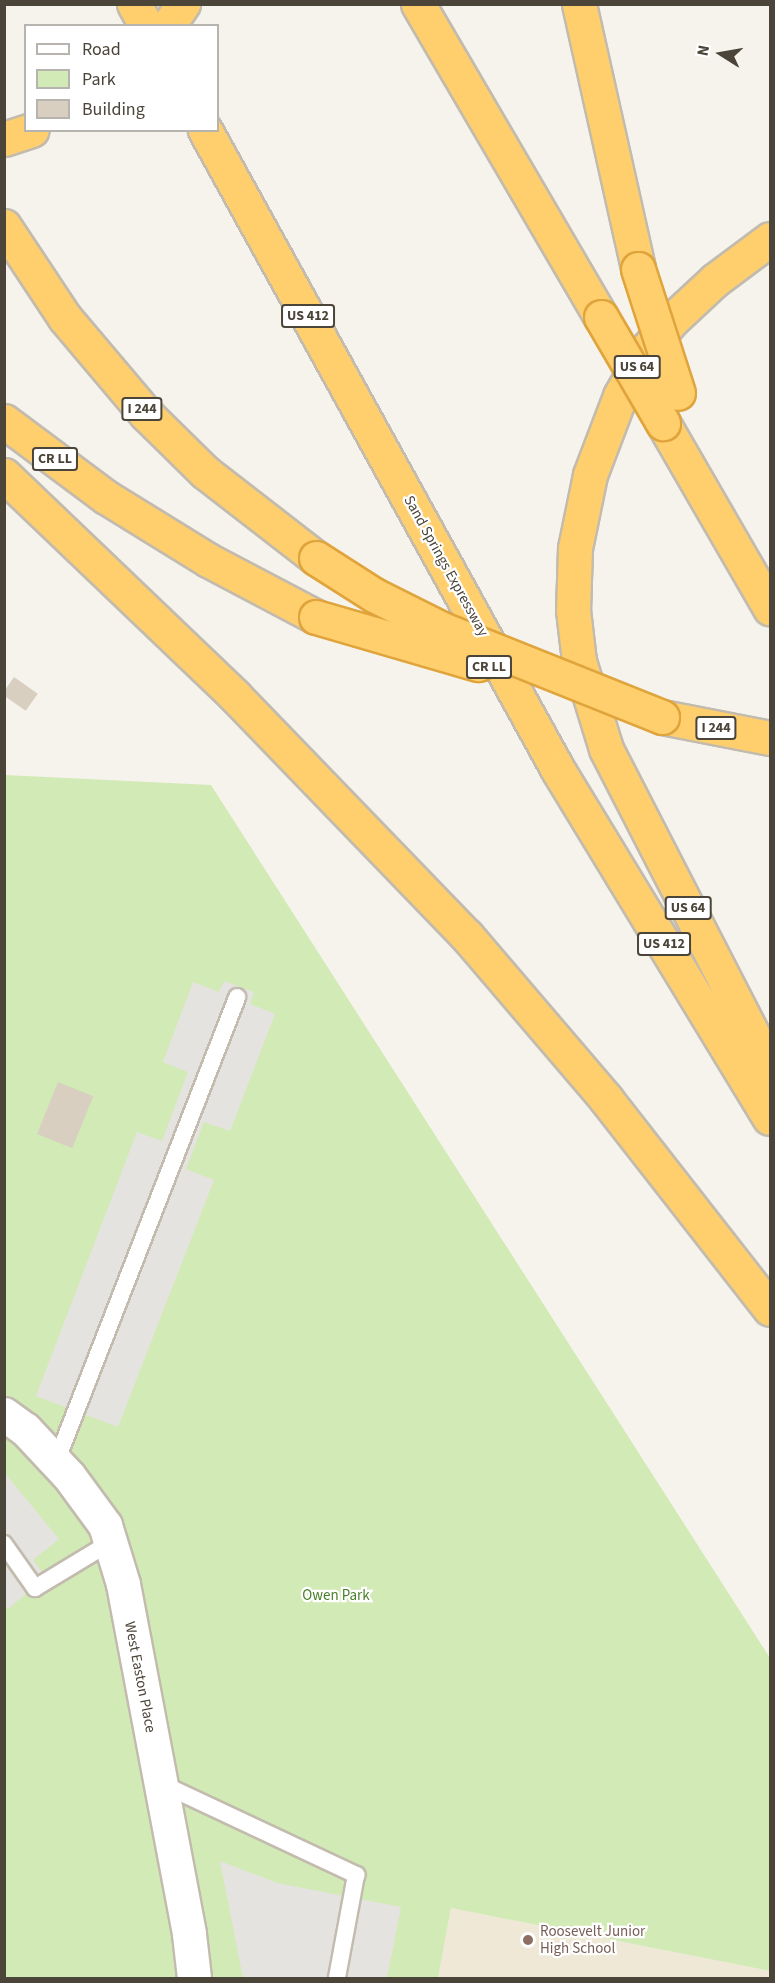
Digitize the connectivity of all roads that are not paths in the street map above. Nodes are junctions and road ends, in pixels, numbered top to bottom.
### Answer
1 (134, 4) edge
2 (183, 4) edge
3 (418, 4) edge
4 (579, 4) edge
5 (145, 24) edge
6 (169, 24) edge
7 (26, 132) edge
8 (206, 132) edge
9 (4, 139) edge
10 (4, 226) edge
11 (771, 239) edge
12 (4, 421) edge
13 (4, 475) edge
14 (718, 516) junction
15 (771, 608) edge
16 (662, 717) junction
17 (771, 738) edge
18 (237, 997) dead end
19 (771, 1068) edge
20 (771, 1118) edge
21 (771, 1309) edge
22 (4, 1414) edge
23 (56, 1462) junction
24 (111, 1542) junction
25 (4, 1544) edge
26 (160, 1783) junction
27 (194, 1978) edge
28 (337, 1978) edge

1 - 5 highway
2 - 6 highway
3 - 14 highway, bridge
4 - 14 highway, bridge
7 - 9 highway
8 - 20 highway, Sand Springs Expressway / US 412
10 - 16 highway, I 244, bridge
11 - 19 highway, US 64
12 - 16 highway, CR LL, bridge
13 - 21 highway
14 - 15 highway
16 - 17 highway, I 244
18 - 23 lane
22 - 23 street, West Easton Place
23 - 24 street, West Easton Place
24 - 25 lane
24 - 26 street, West Easton Place
26 - 27 street, West Easton Place
26 - 28 lane

